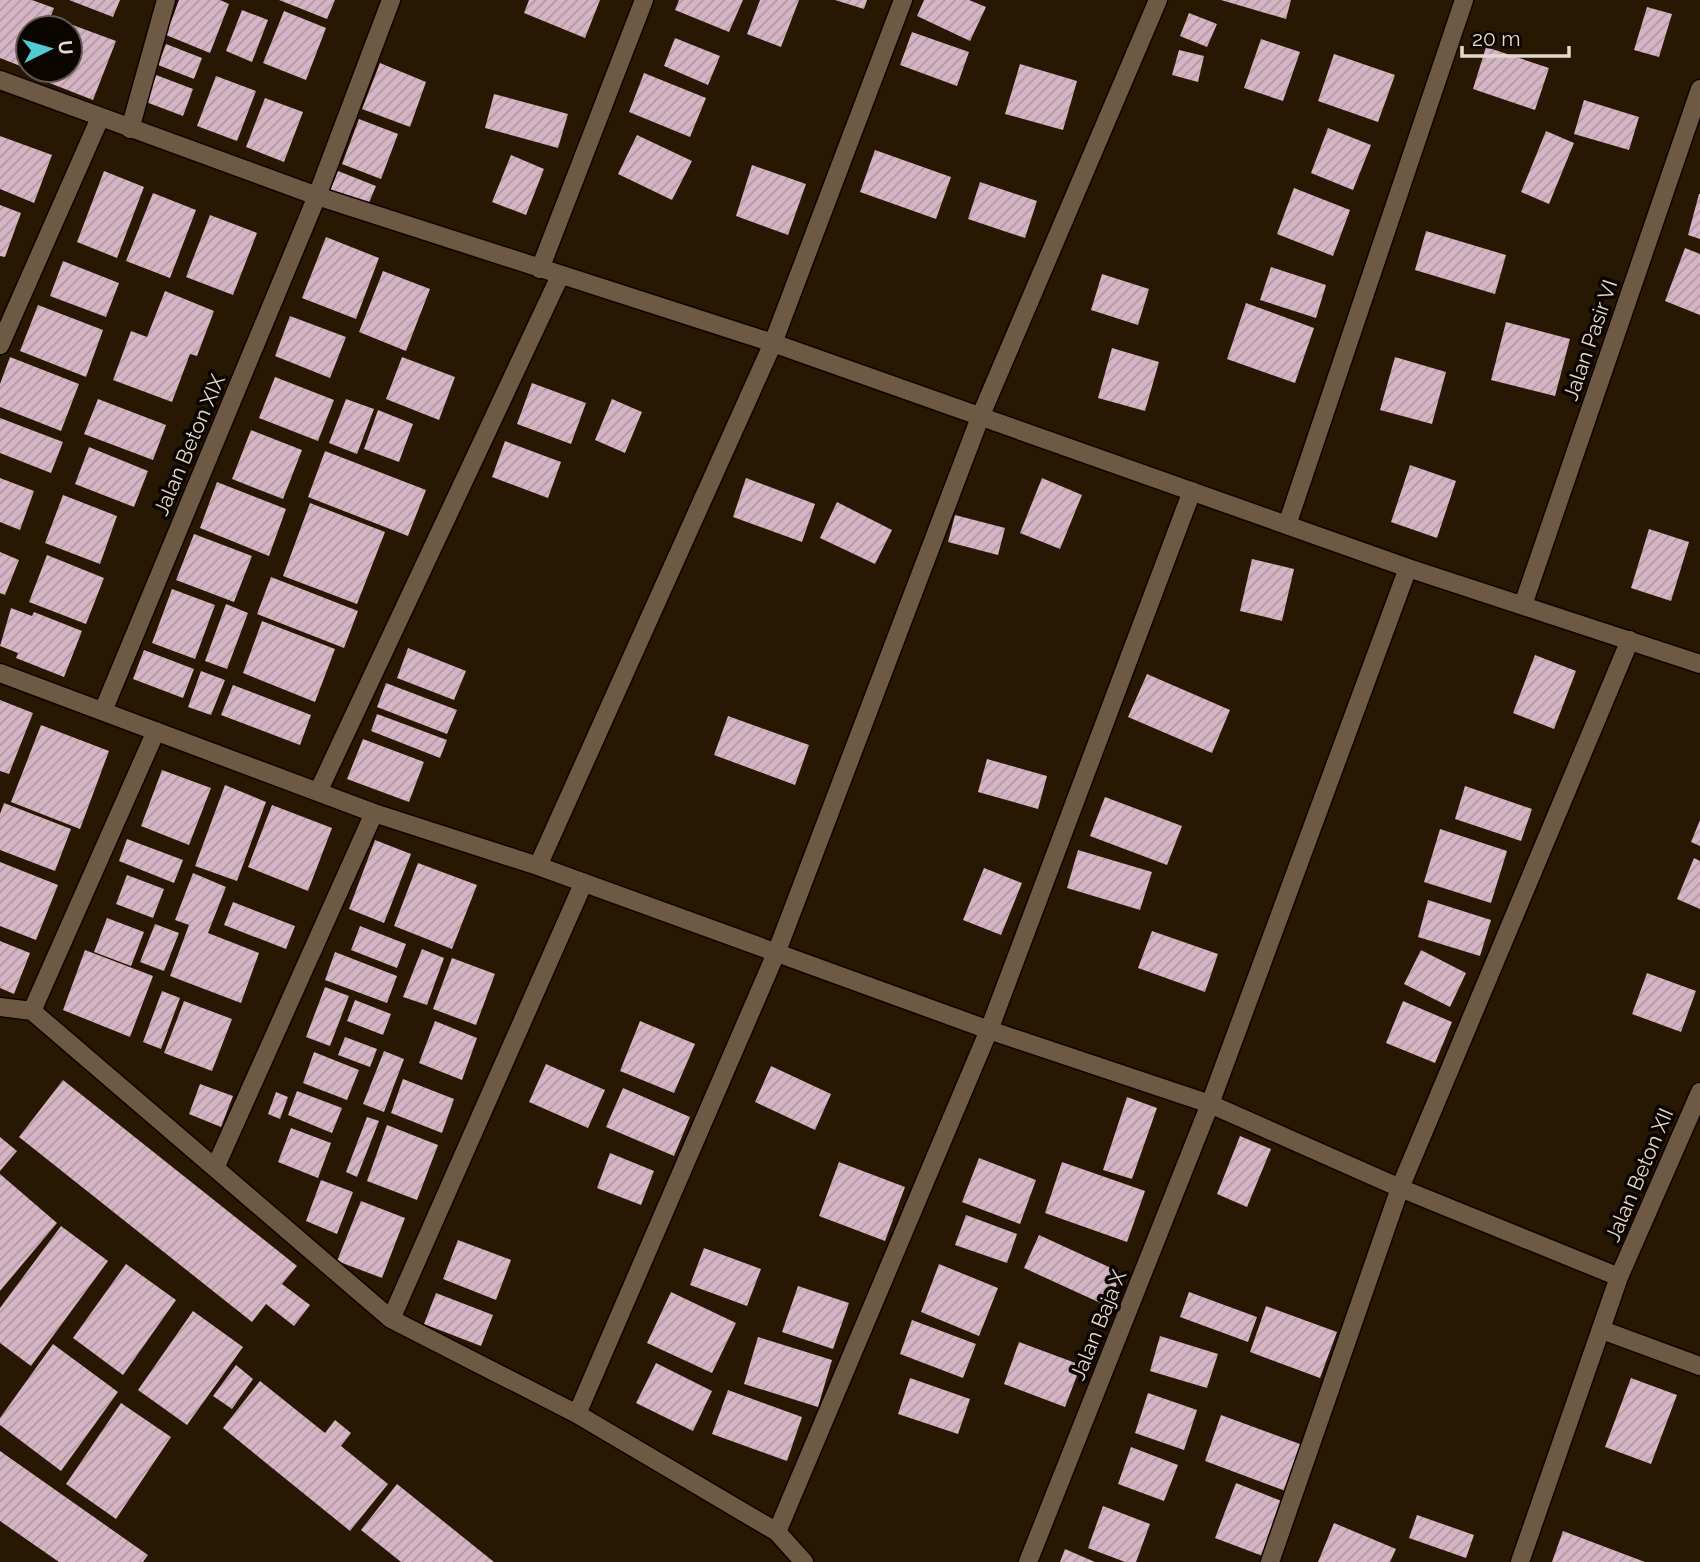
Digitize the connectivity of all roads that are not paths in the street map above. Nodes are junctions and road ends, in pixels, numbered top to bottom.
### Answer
1 (166, 0) edge
2 (391, 0) edge
3 (644, 0) edge
4 (902, 0) edge
5 (1158, 0) edge
6 (1464, 0) edge
7 (0, 80) edge
8 (1700, 89) edge
9 (100, 118) junction
10 (130, 129) junction
11 (317, 196) junction
12 (540, 269) junction
13 (560, 276) junction
14 (773, 343) junction
15 (0, 345) edge
16 (981, 415) junction
17 (1192, 491) junction
18 (1287, 525) junction
19 (1408, 568) junction
20 (1523, 605) junction
21 (1630, 640) junction
22 (1700, 664) edge
23 (0, 673) edge
24 (103, 711) junction
25 (156, 731) junction
26 (318, 792) junction
27 (374, 813) junction
28 (538, 866) junction
29 (583, 884) junction
30 (777, 951) junction
31 (0, 1007) edge
32 (32, 1011) junction
33 (989, 1030) junction
34 (1700, 1092) edge
35 (1210, 1104) junction
36 (215, 1168) junction
37 (1400, 1188) junction
38 (1619, 1277) junction
39 (391, 1319) junction
40 (1602, 1330) junction
41 (1700, 1366) edge
42 (578, 1414) junction
43 (776, 1532) junction
44 (804, 1562) edge
45 (1028, 1562) edge
46 (1270, 1562) edge
47 (1520, 1562) edge

1 - 10 street
2 - 11 street, Jalan Beton XIX
3 - 12 street
4 - 14 street
5 - 16 street
6 - 18 street
7 - 9 street
8 - 20 street, Jalan Pasir VI
9 - 10 street
9 - 15 street
10 - 11 street
11 - 12 street
11 - 24 street, Jalan Beton XIX
12 - 13 street
13 - 14 street
13 - 26 street
14 - 16 street
14 - 28 street
16 - 17 street
16 - 30 street
17 - 18 street
17 - 33 street
18 - 19 street
19 - 20 street
19 - 35 street, Jalan Baja X
20 - 21 street
21 - 22 street
21 - 37 street
23 - 24 street
24 - 25 street
25 - 26 street
25 - 32 street
26 - 27 street
27 - 28 street
27 - 36 street
28 - 29 street
29 - 30 street
29 - 39 street
30 - 33 street
30 - 42 street
31 - 32 street
32 - 36 street
33 - 35 street
33 - 43 street
34 - 38 street, Jalan Beton XII
35 - 37 street
35 - 45 street, Jalan Baja X
36 - 39 street
37 - 38 street
37 - 46 street
38 - 40 street, Jalan Beton XII
39 - 42 street
40 - 41 street
40 - 47 street, Jalan Beton XII
42 - 43 street
43 - 44 street

